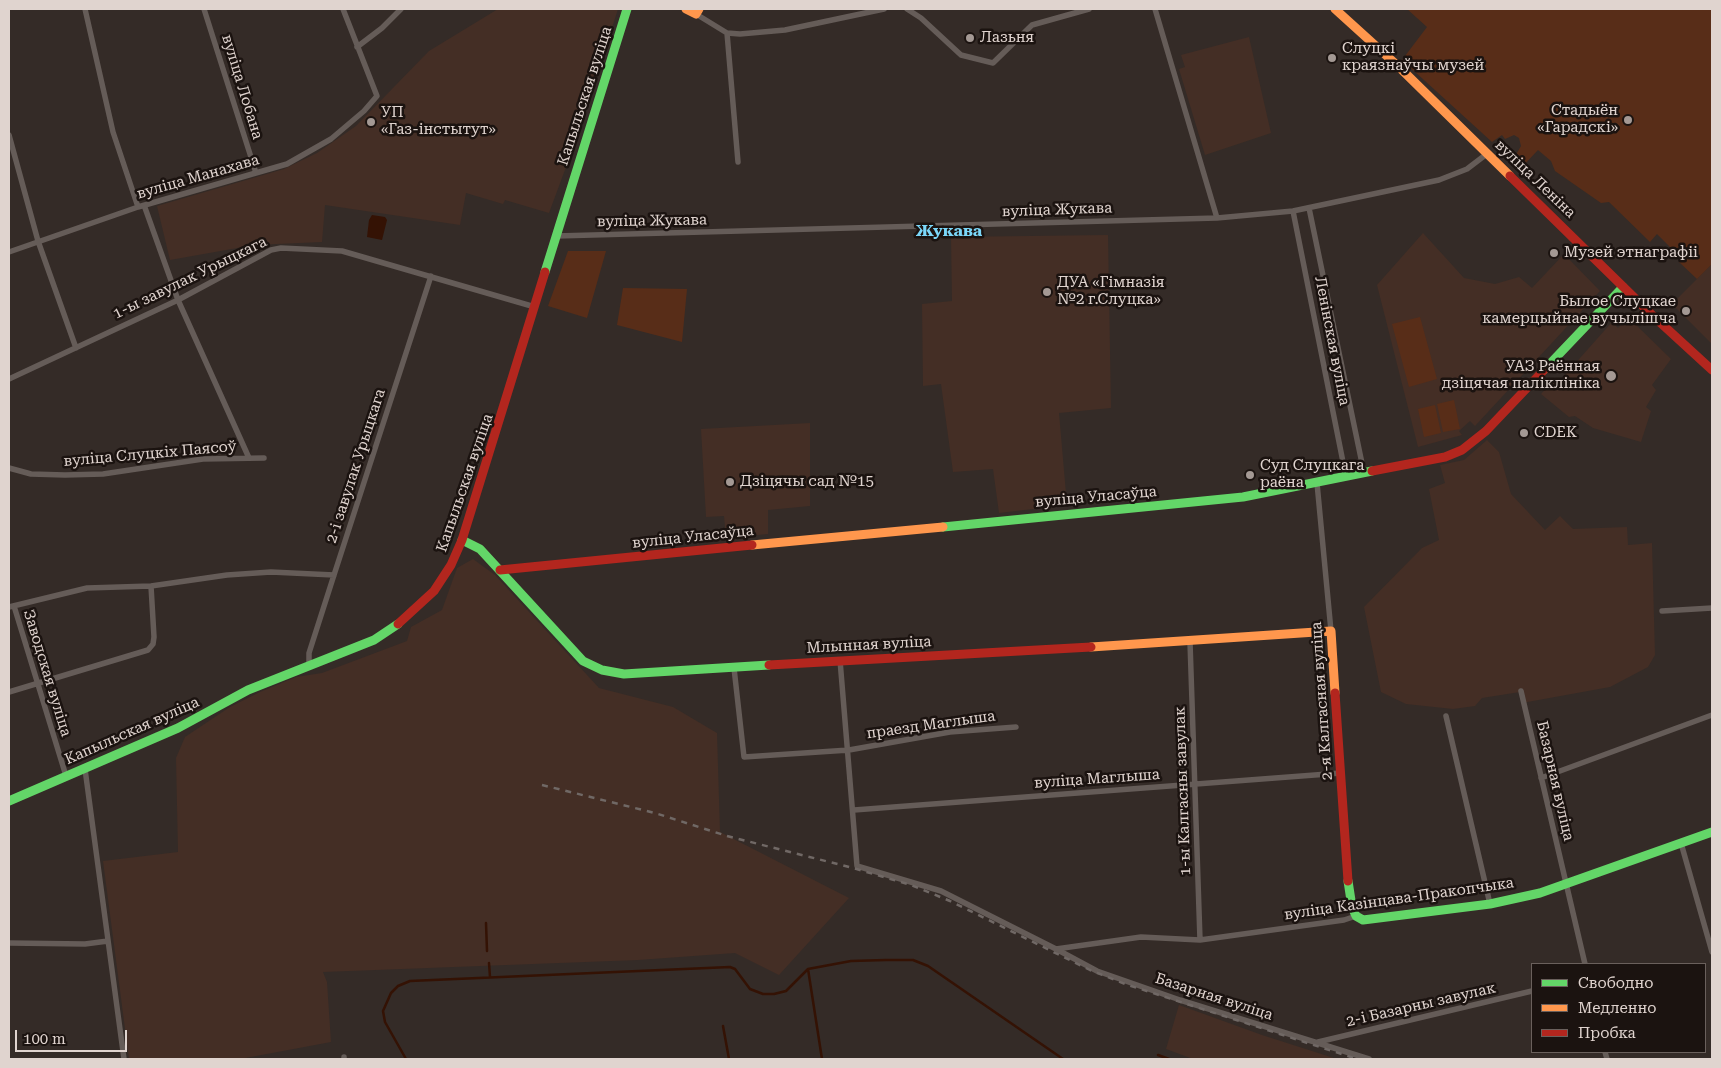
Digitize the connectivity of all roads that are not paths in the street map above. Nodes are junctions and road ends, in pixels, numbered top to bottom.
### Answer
1 (85, 9) edge
2 (204, 9) edge
3 (343, 9) edge
4 (401, 9) edge
5 (627, 9) edge
6 (686, 9) edge
7 (884, 9) edge
8 (907, 9) edge
9 (1089, 9) edge
10 (1155, 9) edge
11 (1336, 9) edge
12 (698, 11) edge
13 (727, 33) junction
14 (357, 47) junction
15 (9, 135) edge
16 (1488, 153) junction
17 (738, 162) dead end
18 (256, 173) junction
19 (141, 206) junction
20 (1309, 208) junction
21 (1293, 211) junction
22 (1217, 218) junction
23 (556, 236) junction
24 (38, 241) junction
25 (9, 252) edge
26 (431, 276) junction
27 (1623, 286) junction
28 (178, 300) junction
29 (535, 307) junction
30 (76, 348) junction
31 (1712, 370) edge
32 (9, 379) edge
33 (249, 458) junction
34 (264, 458) dead end
35 (9, 468) edge
36 (1364, 473) junction
37 (1346, 477) junction
38 (1318, 483) junction
39 (462, 540) junction
40 (500, 570) junction
41 (334, 576) junction
42 (151, 586) junction
43 (11, 607) edge
44 (1712, 608) edge
45 (1662, 611) dead end
46 (1331, 631) junction
47 (1190, 642) junction
48 (840, 660) junction
49 (308, 664) junction
50 (734, 668) junction
51 (37, 684) junction
52 (1521, 691) dead end
53 (9, 692) edge
54 (1712, 715) edge
55 (1446, 716) dead end
56 (1016, 727) dead end
57 (849, 750) junction
58 (85, 769) junction
59 (1341, 773) junction
60 (66, 776) junction
61 (1541, 778) junction
62 (1196, 783) junction
63 (9, 801) edge
64 (854, 810) junction
65 (1712, 832) edge
66 (1681, 843) junction
67 (1567, 885) junction
68 (1490, 904) junction
69 (1356, 916) junction
70 (1200, 940) junction
71 (108, 941) junction
72 (9, 944) edge
73 (1056, 949) junction
74 (1712, 952) edge
75 (1585, 963) edge
76 (1531, 991) edge
77 (1316, 1042) junction
78 (124, 1059) edge
79 (1369, 1059) edge

1 - 19 street
2 - 18 street, вуліца Лобана
3 - 14 street
4 - 14 street
5 - 23 main road, Капыльская вуліца
6 - 12 main road
7 - 13 street
8 - 9 street
10 - 22 street
11 - 16 main road, вуліца Леніна
12 - 13 street
13 - 17 street
14 - 18 street, вуліца Манахава
15 - 24 street
16 - 20 street, вуліца Жукава
16 - 27 main road, вуліца Леніна
18 - 19 street, вуліца Манахава
19 - 24 street, вуліца Манахава
19 - 28 street
20 - 21 street, вуліца Жукава
20 - 36 street, Ленінская вуліца
21 - 22 street, вуліца Жукава
21 - 37 street, Ленінская вуліца
22 - 23 street, вуліца Жукава
23 - 29 main road, Капыльская вуліца
24 - 25 street, вуліца Манахава
24 - 30 street
26 - 28 street, 1-ы завулак Урыцкага
26 - 29 street, 1-ы завулак Урыцкага
26 - 41 street, 2-і завулак Урыцкага
27 - 31 main road, вуліца Леніна
27 - 36 main road, вуліца Уласаўца
28 - 30 street, 1-ы завулак Урыцкага
28 - 33 street
29 - 39 main road, Капыльская вуліца
30 - 32 street, 1-ы завулак Урыцкага
33 - 34 street, вуліца Слуцкіх Паясоў
33 - 35 street, вуліца Слуцкіх Паясоў
36 - 37 main road, вуліца Уласаўца
37 - 38 main road, вуліца Уласаўца
38 - 40 main road, вуліца Уласаўца
38 - 46 street, 2-я Калгасная вуліца
39 - 40 main road, Млынная вуліца
39 - 49 main road, Капыльская вуліца
40 - 50 main road, Млынная вуліца
41 - 42 street
41 - 49 street, 2-і завулак Урыцкага
42 - 43 street
42 - 51 street
43 - 51 street, Заводская вуліца
44 - 45 street
46 - 47 main road, Млынная вуліца
46 - 59 main road, 2-я Калгасная вуліца
47 - 48 main road, Млынная вуліца
47 - 62 street, 1-ы Калгасны завулак
48 - 50 main road, Млынная вуліца
48 - 57 street
49 - 58 main road, Капыльская вуліца
50 - 57 street, праезд Маглыша
51 - 53 street
51 - 60 street, Заводская вуліца
52 - 61 street, Базарная вуліца
54 - 61 street
55 - 68 street
56 - 57 street, праезд Маглыша
57 - 64 street
58 - 60 main road, Капыльская вуліца
58 - 71 street
59 - 62 street, вуліца Маглыша
59 - 69 main road, 2-я Калгасная вуліца
60 - 63 main road, Капыльская вуліца
61 - 67 street, Базарная вуліца
62 - 64 street, вуліца Маглыша
62 - 70 street, 1-ы Калгасны завулак
64 - 73 street
65 - 66 main road, вуліца Казінцава-Пракопчыка
66 - 67 main road, вуліца Казінцава-Пракопчыка
66 - 74 street
67 - 68 main road, вуліца Казінцава-Пракопчыка
67 - 75 street, Базарная вуліца
68 - 69 main road, вуліца Казінцава-Пракопчыка
69 - 70 street, вуліца Казінцава-Пракопчыка
70 - 73 street, вуліца Казінцава-Пракопчыка
71 - 72 street
71 - 78 street
73 - 77 street, Базарная вуліца
76 - 77 street, 2-і Базарны завулак
77 - 79 street, Базарная вуліца

